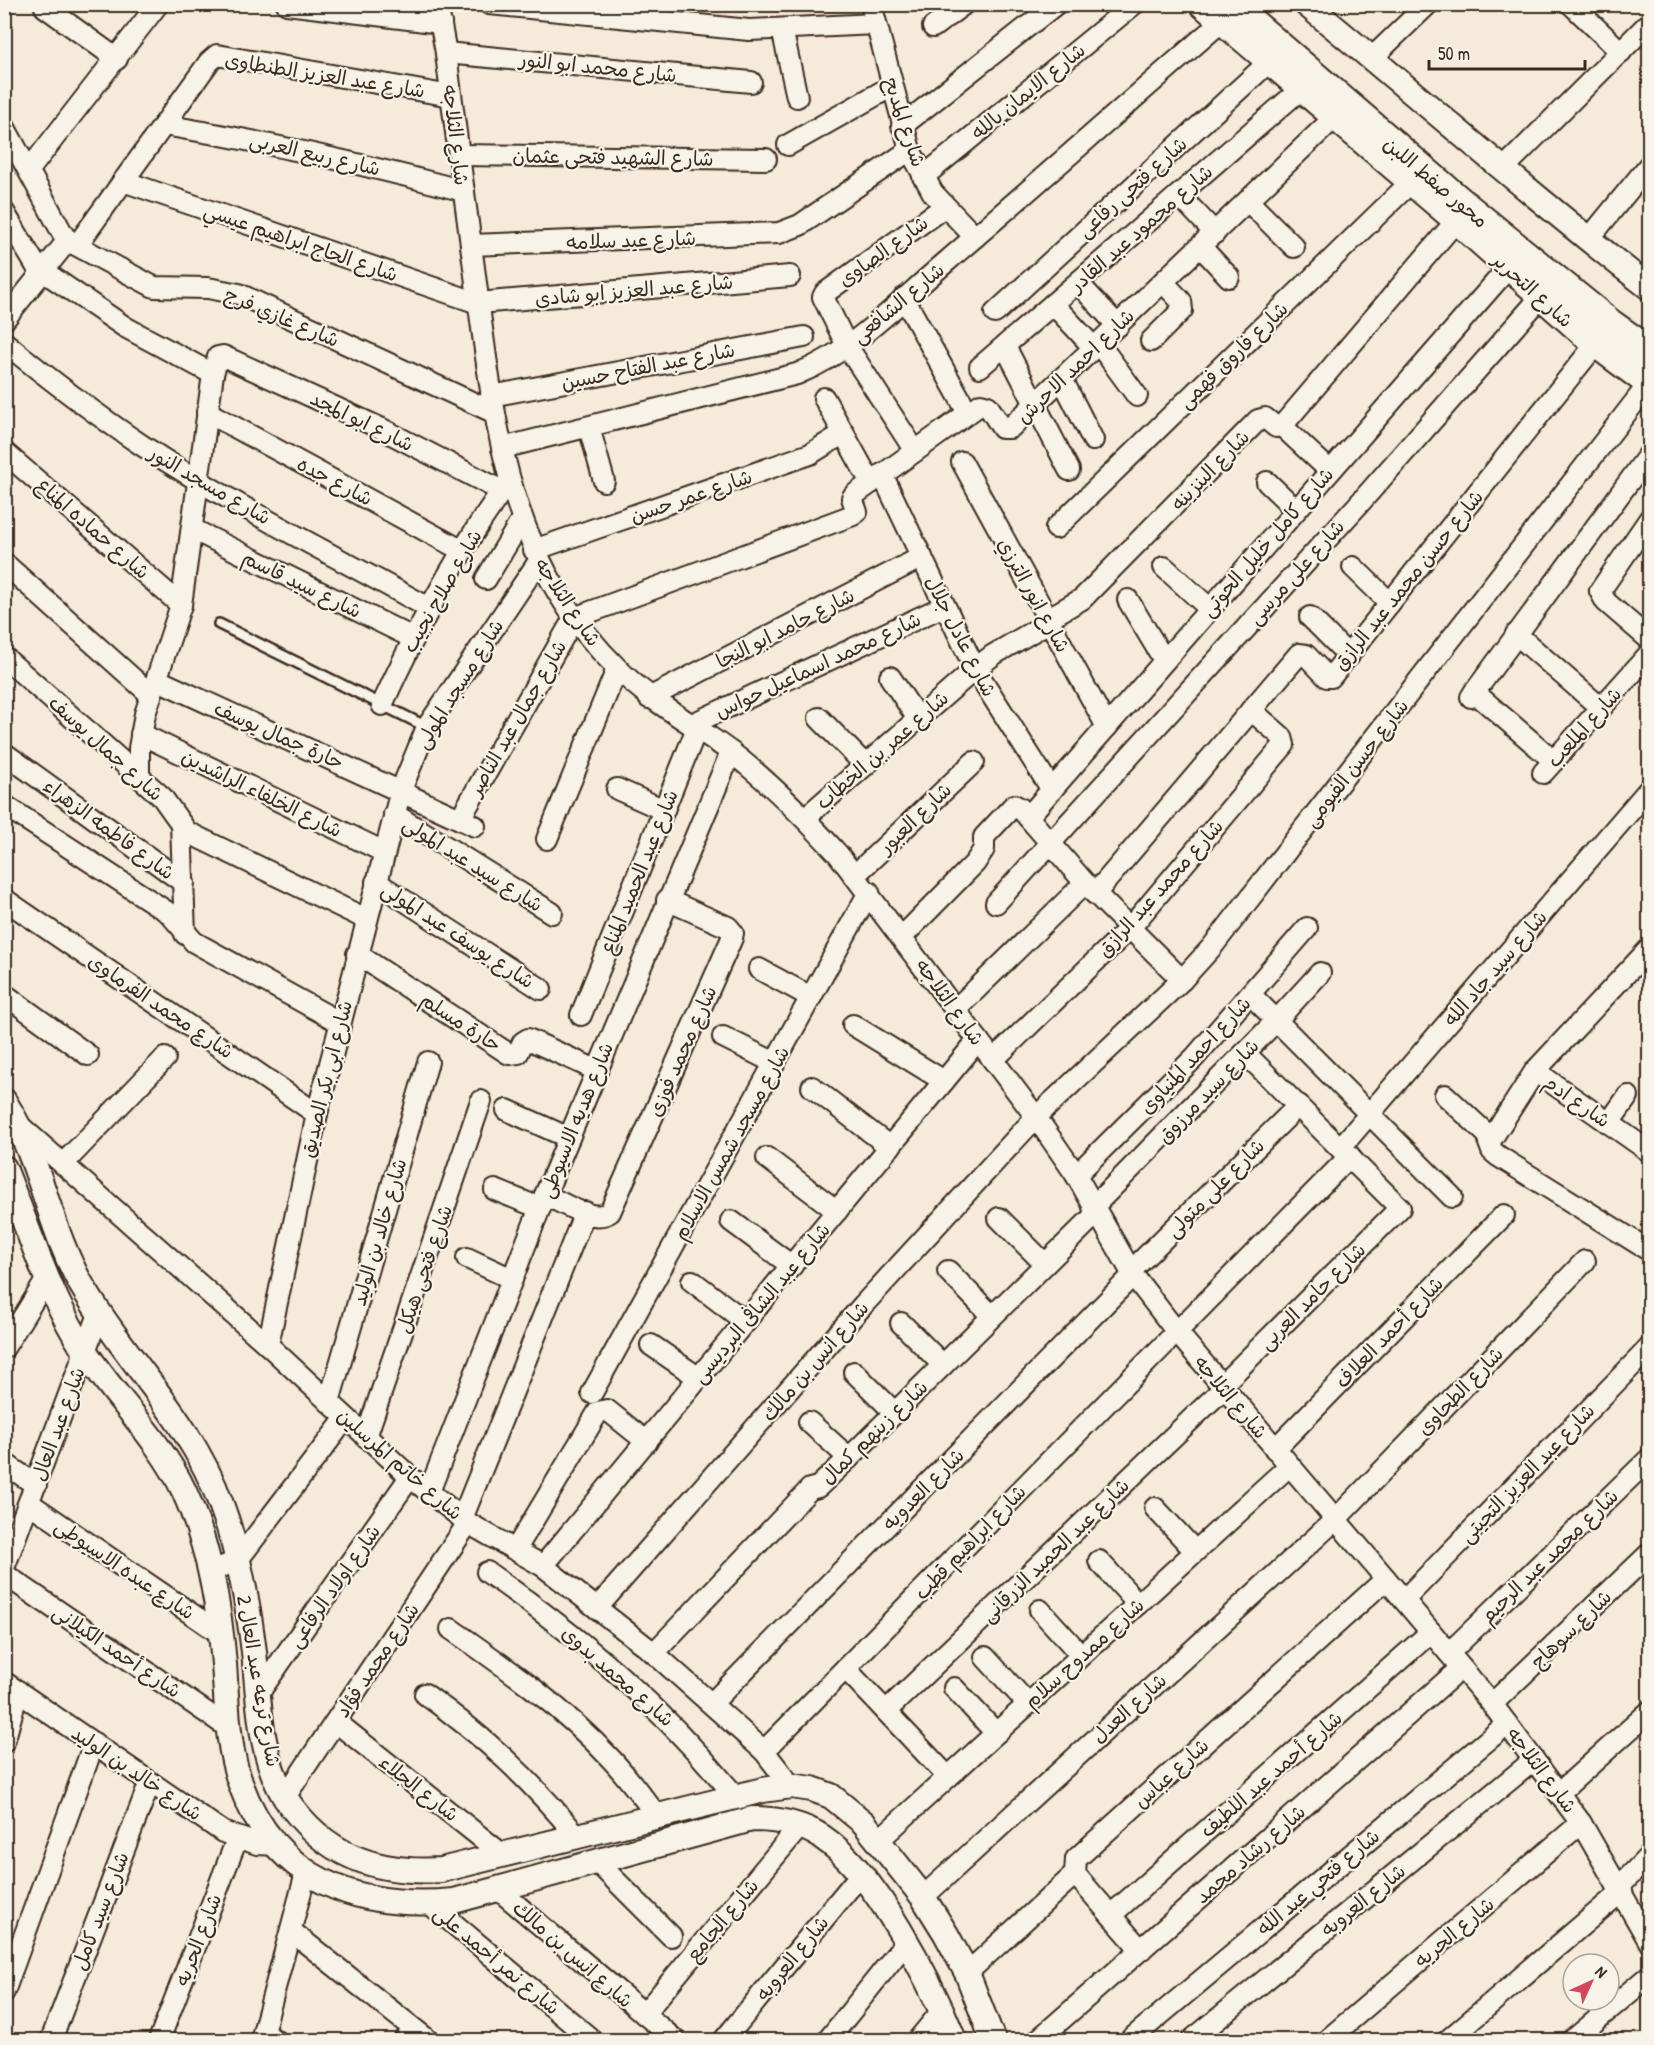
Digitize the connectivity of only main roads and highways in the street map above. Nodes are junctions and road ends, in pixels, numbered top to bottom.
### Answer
1 (1246, 4) edge
2 (1225, 13) edge
3 (1650, 336) edge
4 (1650, 353) edge

1 - 3 main road, محور صفط اللبن
2 - 4 main road, محور صفط اللبن

